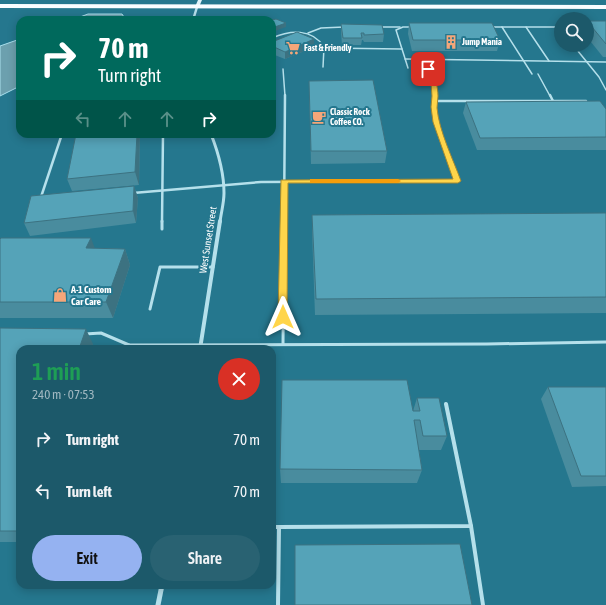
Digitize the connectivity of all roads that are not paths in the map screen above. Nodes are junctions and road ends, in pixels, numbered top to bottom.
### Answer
1 (200, 0) edge
2 (0, 6) edge
3 (197, 7) junction
4 (606, 7) edge
5 (194, 16) edge
6 (351, 27) edge
7 (373, 27) edge
8 (403, 27) junction
9 (411, 27) edge
10 (486, 27) edge
11 (501, 27) junction
12 (526, 27) junction
13 (554, 28) edge
14 (308, 33) junction
15 (276, 36) edge
16 (324, 48) junction
17 (402, 49) junction
18 (578, 52) edge
19 (405, 59) junction
20 (524, 60) junction
21 (549, 61) junction
22 (586, 62) junction
23 (606, 62) edge
24 (323, 67) dead end
25 (408, 68) dead end
26 (283, 69) dead end
27 (428, 69) dead end
28 (532, 74) dead end
29 (538, 74) dead end
30 (606, 90) edge
31 (435, 101) junction
32 (552, 101) junction
33 (586, 101) edge
34 (61, 138) edge
35 (163, 138) edge
36 (212, 138) edge
37 (284, 181) junction
38 (223, 184) junction
39 (163, 190) junction
40 (131, 193) edge
41 (43, 201) edge
42 (162, 229) dead end
43 (213, 267) junction
44 (150, 309) dead end
45 (78, 334) edge
46 (606, 342) edge
47 (283, 344) junction
48 (124, 345) edge
49 (200, 345) edge
50 (255, 345) edge
51 (446, 404) dead end
52 (471, 526) junction
53 (279, 527) joint
54 (161, 589) edge
55 (158, 605) edge
56 (278, 605) edge
57 (483, 605) edge

1 - 3 main road
2 - 3 main road
3 - 4 main road
3 - 5 street
6 - 14 lane
7 - 8 lane
8 - 9 lane
8 - 17 lane
10 - 11 lane
11 - 12 lane
11 - 20 lane
12 - 13 lane
12 - 21 lane
14 - 15 lane
14 - 16 lane
16 - 17 lane
16 - 24 lane
17 - 19 lane
18 - 22 lane
19 - 20 lane
19 - 25 lane
20 - 21 lane
20 - 28 lane
21 - 22 lane
22 - 23 lane
22 - 30 lane
26 - 37 lane
27 - 31 lane
29 - 32 lane
31 - 32 lane
31 - 37 lane
32 - 33 lane
34 - 41 lane
35 - 39 lane
36 - 38 street, West Sunset Street
37 - 38 lane
37 - 47 lane
38 - 39 lane
38 - 43 street, West Sunset Street
39 - 40 lane
39 - 42 lane
43 - 44 lane
43 - 49 street, West Sunset Street
45 - 48 lane
46 - 47 lane
47 - 50 lane
51 - 52 lane
52 - 53 lane
52 - 57 lane
53 - 56 lane
54 - 55 street

